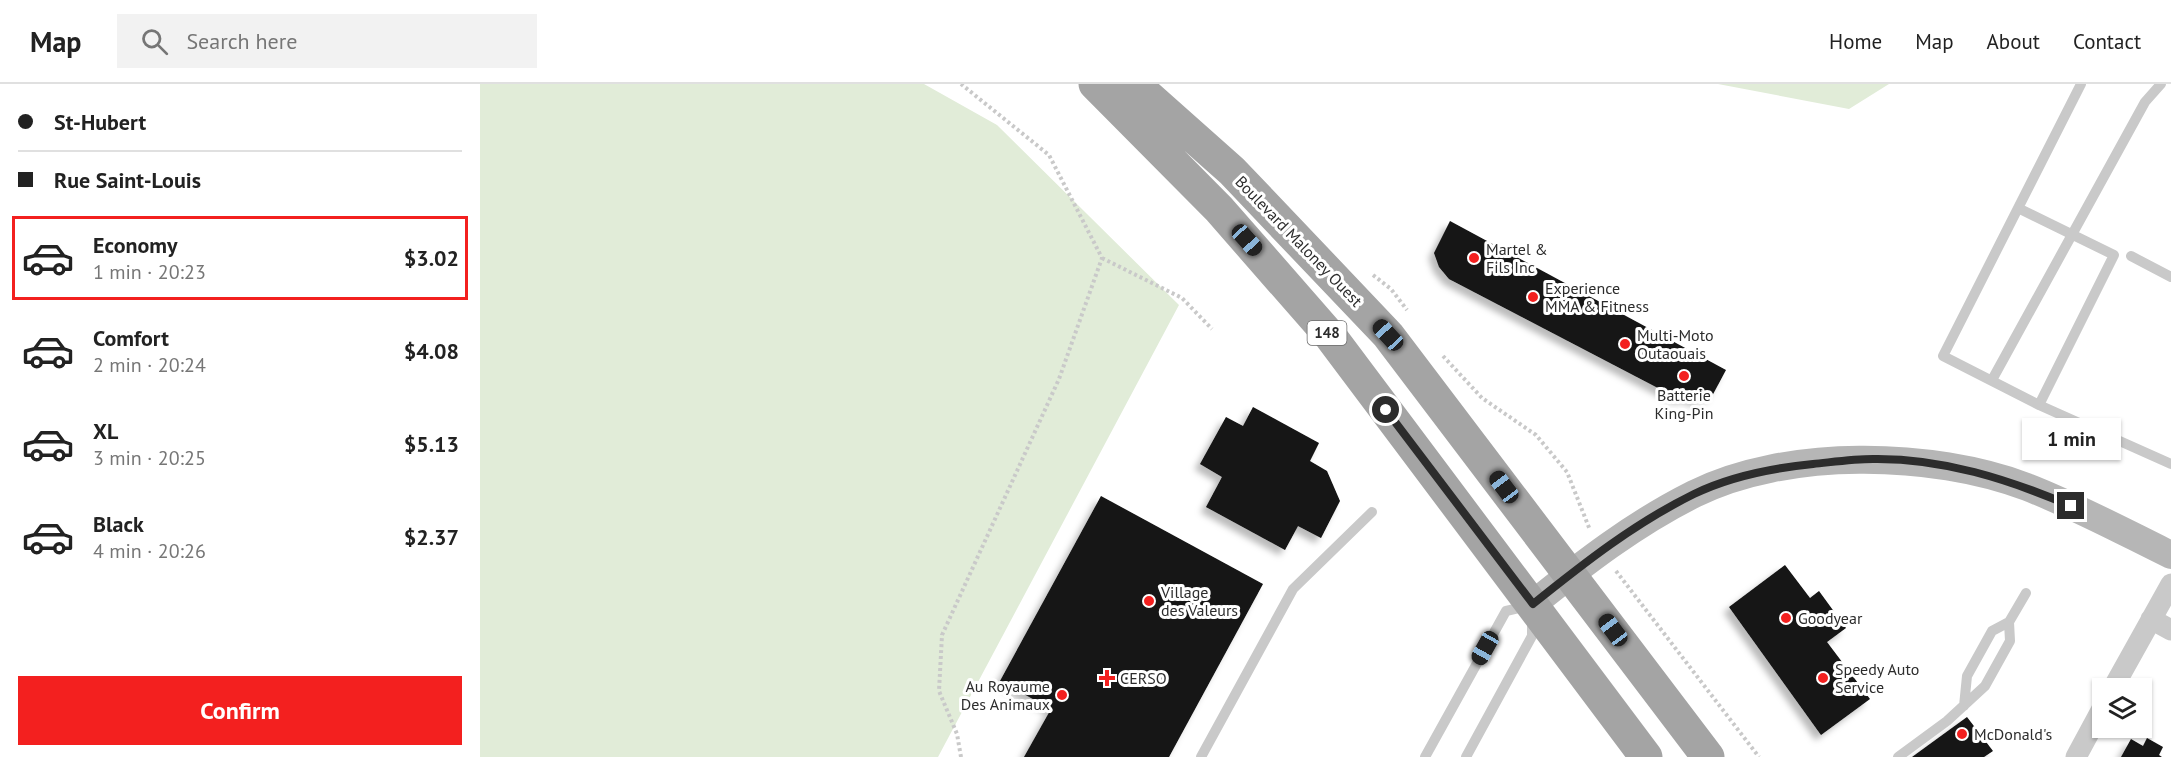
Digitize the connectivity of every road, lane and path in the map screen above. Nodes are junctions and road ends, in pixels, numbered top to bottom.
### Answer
1 (961, 84) edge
2 (1095, 84) edge
3 (1134, 84) edge
4 (2081, 84) edge
5 (2161, 84) edge
6 (2019, 209) junction
7 (2072, 234) junction
8 (2131, 256) dead end
9 (1102, 258) junction
10 (2171, 277) edge
11 (1212, 329) dead end
12 (1992, 380) junction
13 (2039, 405) junction
14 (2171, 464) edge
15 (1372, 512) dead end
16 (2171, 555) edge
17 (1571, 574) junction
18 (2171, 584) edge
19 (1626, 586) dead end
20 (2026, 593) dead end
21 (1533, 604) junction
22 (2151, 619) junction
23 (2009, 622) junction
24 (2171, 630) edge
25 (2119, 678) edge
26 (1964, 706) junction
27 (2092, 727) edge
28 (960, 757) edge
29 (1201, 757) edge
30 (1425, 757) edge
31 (1466, 757) edge
32 (1646, 757) edge
33 (1708, 757) edge
34 (1759, 757) edge
35 (1898, 757) edge
36 (2076, 757) edge

1 - 9 path
2 - 21 main road, 148
3 - 17 main road, Boulevard Maloney Ouest / 148
4 - 6 lane
5 - 7 lane
6 - 7 lane
6 - 12 lane
7 - 12 lane
7 - 13 lane
8 - 10 lane
9 - 11 path
9 - 28 path
12 - 13 lane
13 - 14 lane
15 - 29 lane
16 - 17 street
17 - 21 street
17 - 33 main road, Boulevard Maloney Ouest / 148
18 - 22 street
19 - 34 path
20 - 23 lane
21 - 30 lane
21 - 31 lane
21 - 32 main road, 148
22 - 24 street
22 - 25 street
23 - 26 lane
23 - 26 lane
26 - 35 lane
27 - 36 street

